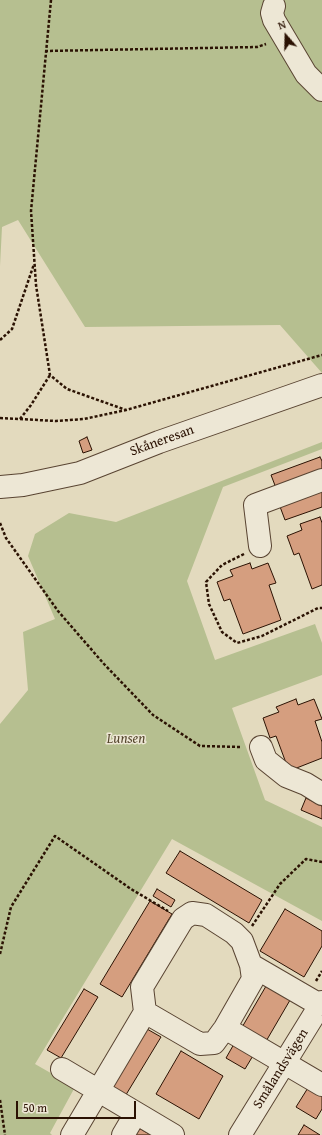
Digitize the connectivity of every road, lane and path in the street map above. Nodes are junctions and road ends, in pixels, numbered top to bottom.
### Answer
1 (51, 0) edge
2 (274, 6) dead end
3 (284, 38) junction
4 (45, 51) junction
5 (322, 90) edge
6 (34, 262) junction
7 (0, 340) edge
8 (322, 355) edge
9 (50, 376) junction
10 (322, 385) edge
11 (126, 410) junction
12 (0, 418) edge
13 (20, 419) junction
14 (322, 480) edge
15 (0, 486) edge
16 (0, 523) edge
17 (260, 546) joint
18 (322, 608) edge
19 (261, 747) joint
20 (322, 794) edge
21 (322, 862) edge
22 (182, 919) junction
23 (242, 941) junction
24 (0, 954) edge
25 (251, 965) junction
26 (321, 1003) edge
27 (145, 1012) junction
28 (225, 1028) junction
29 (285, 1063) junction
30 (62, 1069) dead end
31 (322, 1085) edge
32 (98, 1091) junction
33 (0, 1100) edge
34 (136, 1113) junction
35 (164, 1133) edge
36 (5, 1135) edge
37 (72, 1135) edge
38 (123, 1135) edge
39 (240, 1135) edge

1 - 4 path
2 - 3 street
3 - 4 path
3 - 5 street
4 - 6 path
6 - 7 path
6 - 9 path
8 - 11 path
9 - 11 path
9 - 13 path
10 - 15 street, Skåneresan
11 - 13 path
12 - 13 path
14 - 17 street
16 - 19 path
17 - 18 path
19 - 20 street
21 - 23 path
22 - 23 street
22 - 24 path
22 - 27 street
23 - 25 street
25 - 26 street
25 - 28 street
26 - 29 street, Smålandsvägen
27 - 28 street
27 - 32 street
28 - 29 street
29 - 31 street
29 - 39 street, Smålandsvägen
30 - 32 street
32 - 34 street
32 - 37 street
33 - 36 path
34 - 35 street
34 - 38 street

